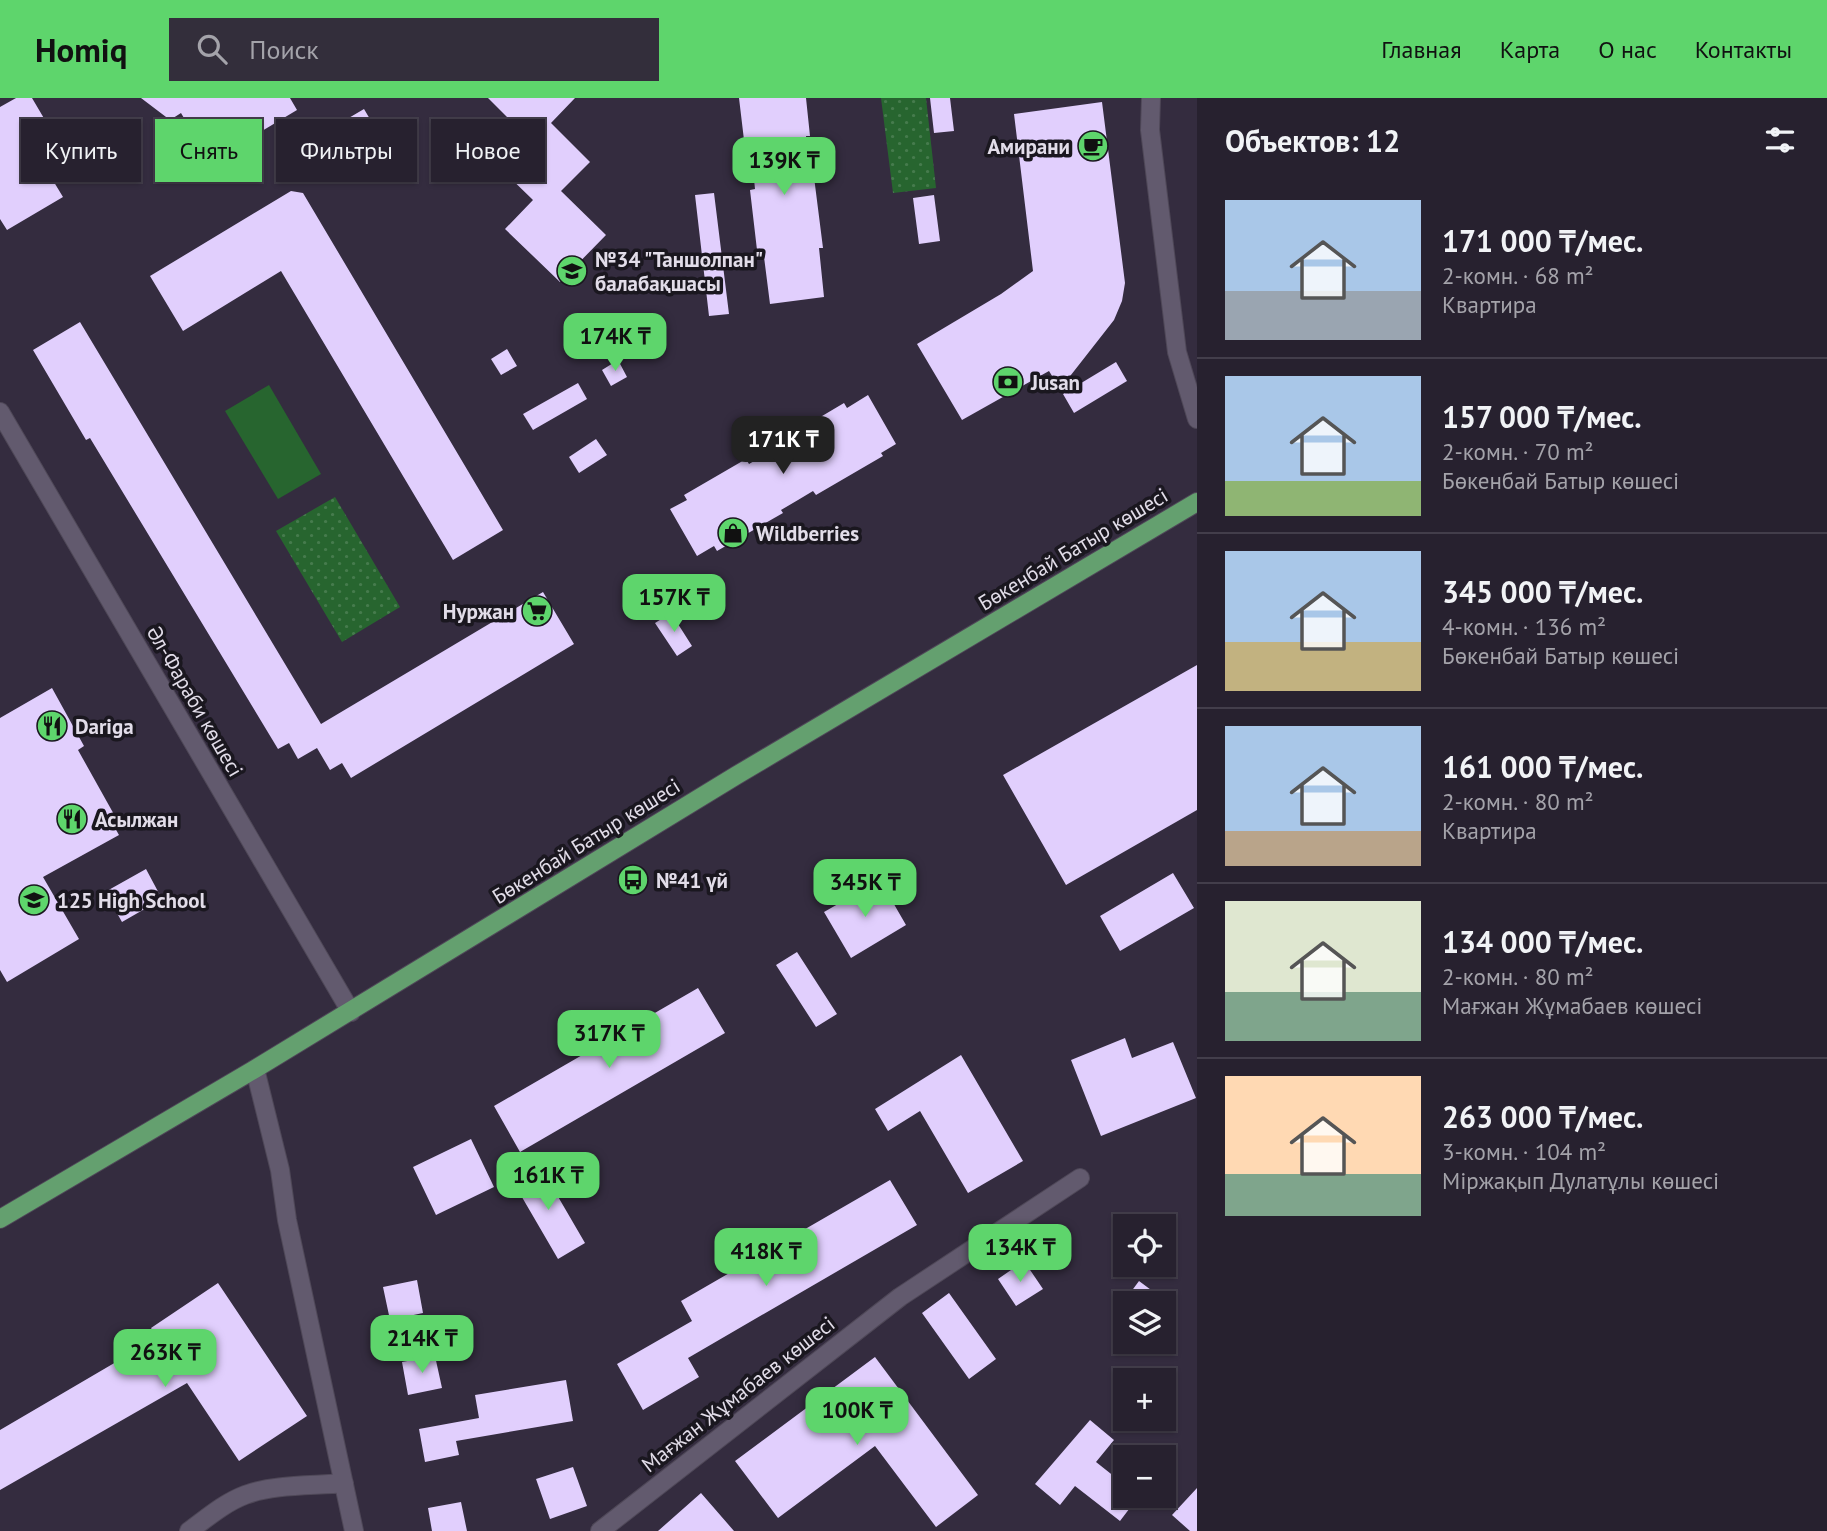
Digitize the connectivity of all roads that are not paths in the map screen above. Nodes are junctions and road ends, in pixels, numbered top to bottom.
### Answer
1 (1151, 98) edge
2 (0, 412) edge
3 (1197, 419) edge
4 (1197, 502) edge
5 (351, 1012) junction
6 (256, 1069) junction
7 (1080, 1178) dead end
8 (0, 1219) edge
9 (344, 1483) junction
10 (189, 1531) edge
11 (354, 1531) edge
12 (600, 1531) edge

1 - 3 street
2 - 5 street, Әл-Фараби көшесі
4 - 5 main road, Бөкенбай Батыр көшесі
5 - 6 main road, Бөкенбай Батыр көшесі
6 - 8 main road, Бөкенбай Батыр көшесі
6 - 9 street
7 - 12 street, Мағжан Жұмабаев көшесі
9 - 10 street
9 - 11 street

